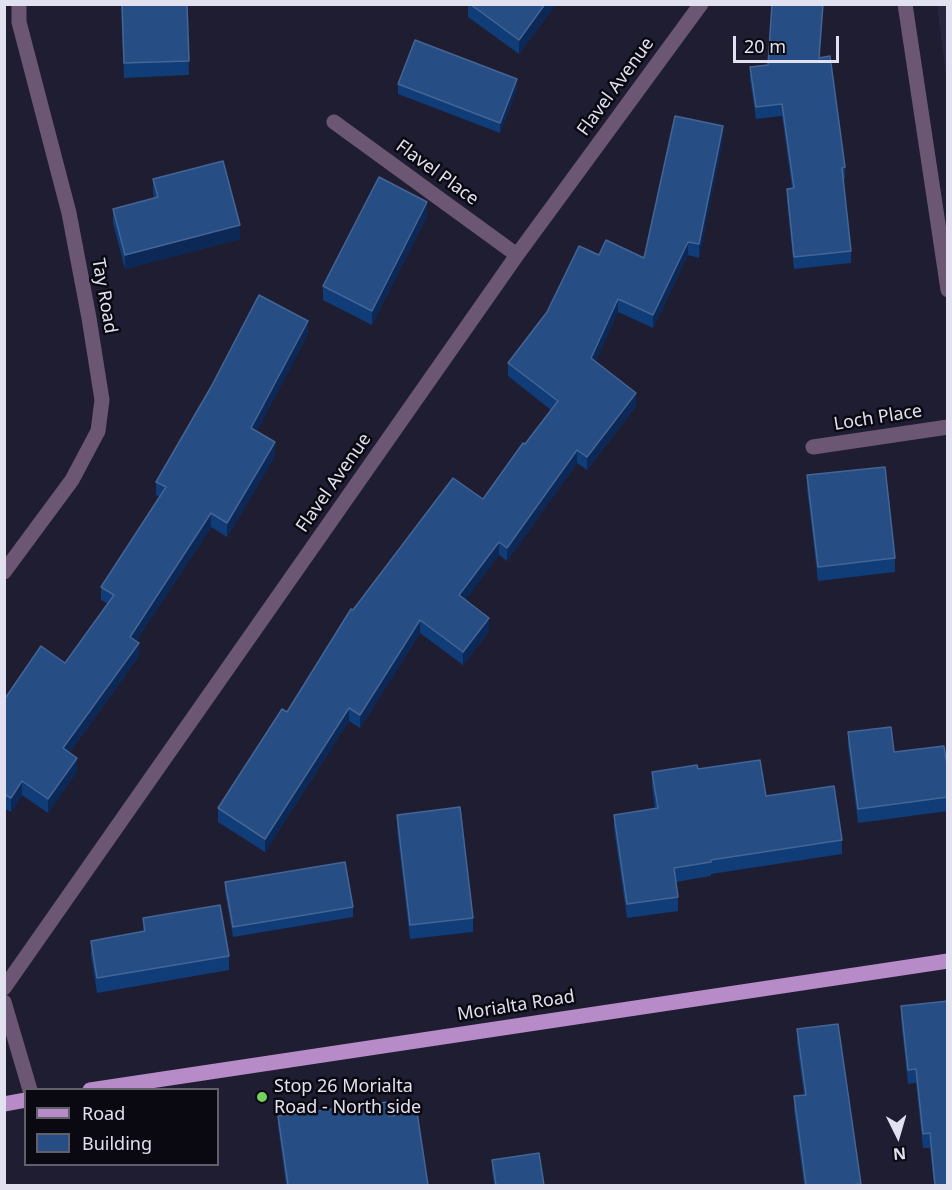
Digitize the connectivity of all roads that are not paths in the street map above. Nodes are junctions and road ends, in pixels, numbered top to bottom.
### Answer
1 (19, 4) edge
2 (701, 4) edge
3 (905, 4) edge
4 (334, 122) dead end
5 (517, 255) junction
6 (948, 290) edge
7 (948, 427) edge
8 (813, 447) dead end
9 (4, 572) edge
10 (948, 961) edge
11 (4, 988) edge
12 (4, 1002) edge
13 (30, 1088) edge
14 (97, 1088) edge
15 (24, 1100) edge
16 (4, 1104) edge

1 - 9 street, Tay Road
2 - 5 street, Flavel Avenue
3 - 6 street
4 - 5 street, Flavel Place
5 - 11 street, Flavel Avenue
7 - 8 street, Loch Place
10 - 14 main road, Morialta Road
12 - 13 street
15 - 16 main road

